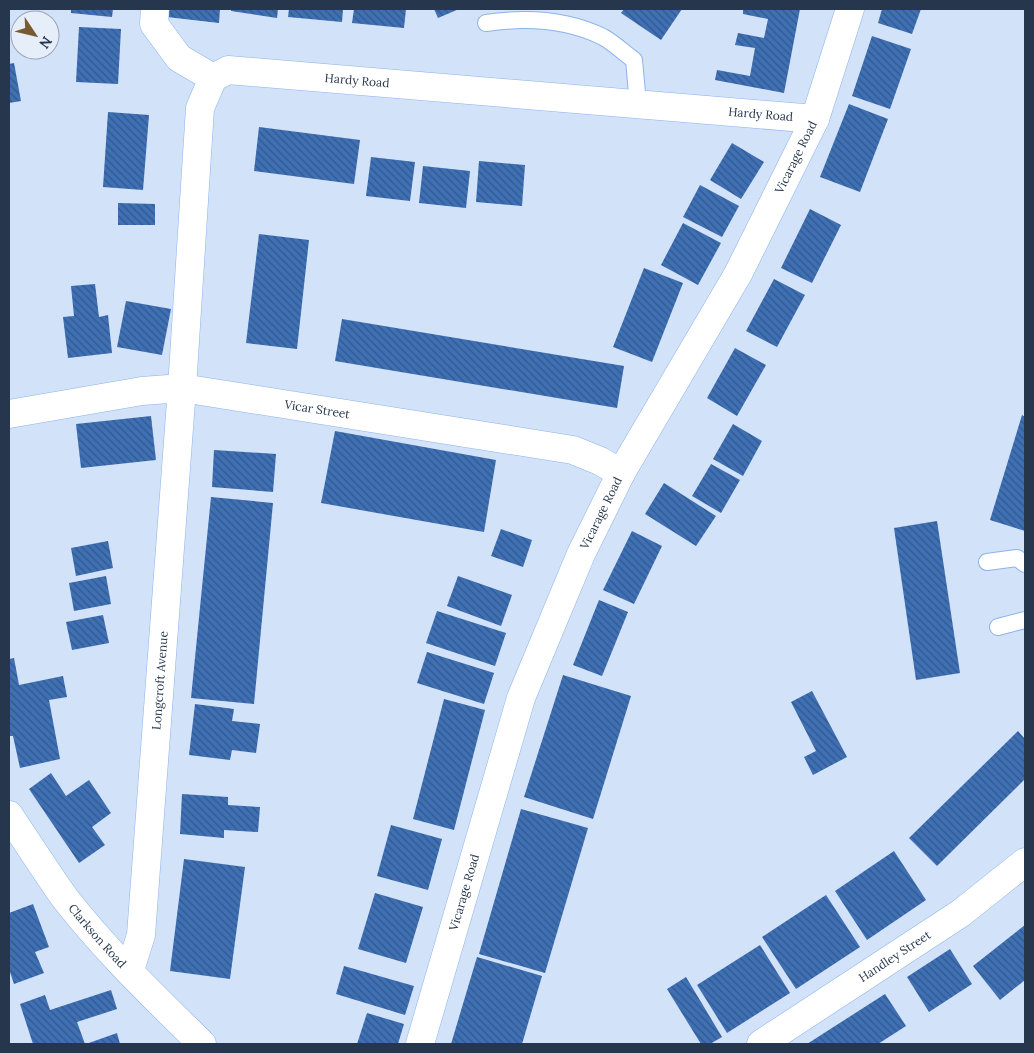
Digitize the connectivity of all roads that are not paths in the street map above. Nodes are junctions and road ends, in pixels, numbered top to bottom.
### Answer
1 (155, 9) edge
2 (850, 9) edge
3 (486, 23) dead end
4 (214, 78) junction
5 (638, 104) junction
6 (815, 118) junction
7 (182, 388) junction
8 (9, 414) edge
9 (621, 473) junction
10 (987, 562) dead end
11 (1025, 564) edge
12 (1025, 620) edge
13 (998, 627) dead end
14 (9, 815) edge
15 (1025, 862) edge
16 (130, 970) junction
17 (202, 1044) edge
18 (420, 1044) edge
19 (761, 1044) edge

1 - 4 street
2 - 6 street, Vicarage Road
3 - 5 lane
4 - 5 street, Hardy Road
4 - 7 street
5 - 6 street, Hardy Road
6 - 9 street, Vicarage Road
7 - 8 street, Vicar Street
7 - 9 street, Vicar Street
7 - 16 street, Longcroft Avenue
9 - 18 street, Vicarage Road
10 - 11 lane
12 - 13 lane
14 - 16 street, Clarkson Road
15 - 19 street, Handley Street
16 - 17 street, Clarkson Road

